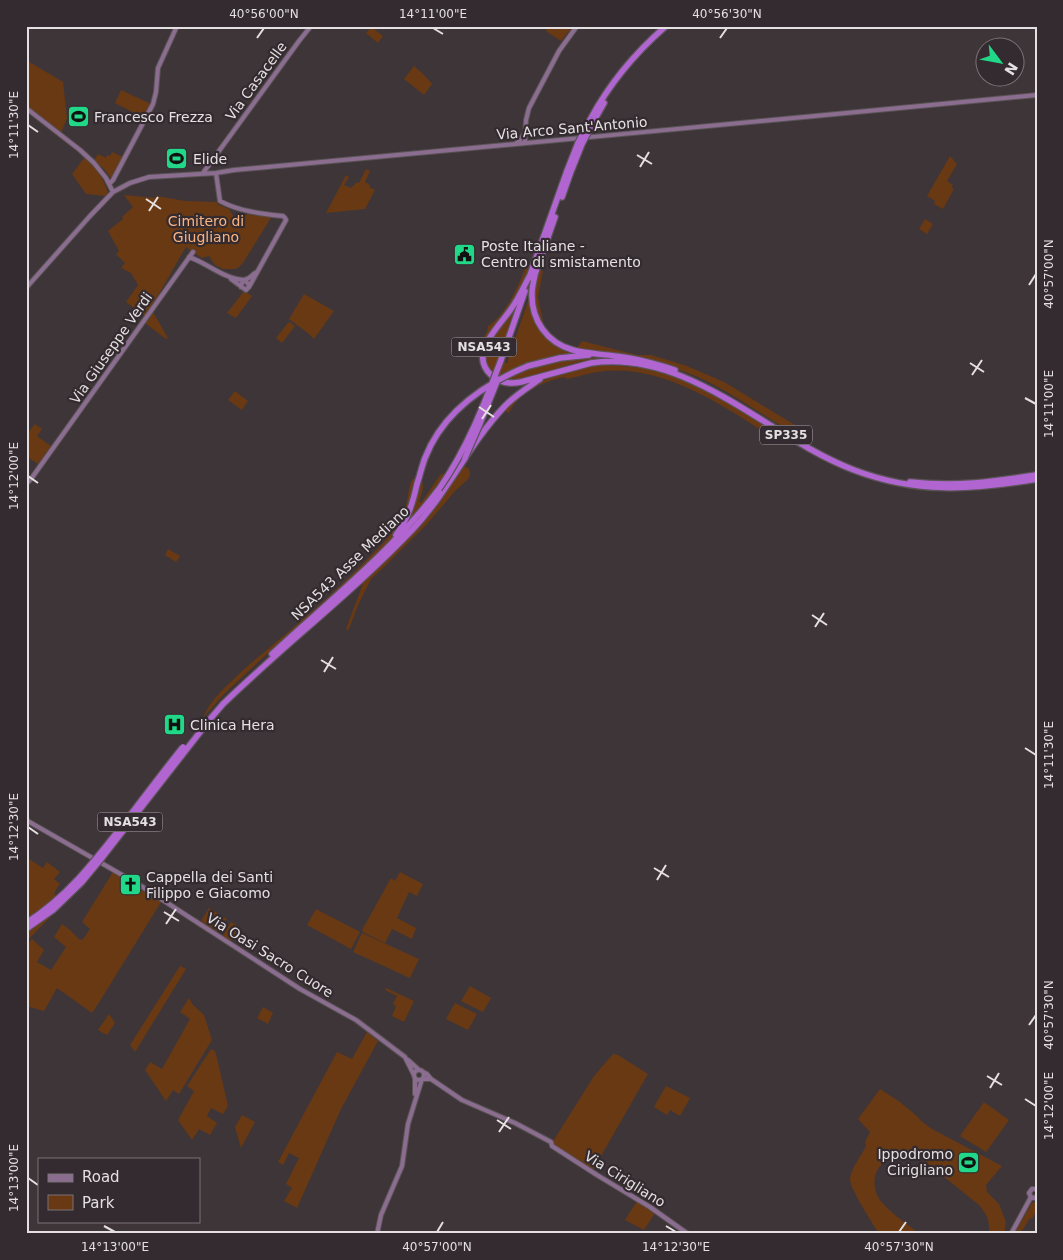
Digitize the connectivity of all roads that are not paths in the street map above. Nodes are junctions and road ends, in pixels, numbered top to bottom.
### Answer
1 (177, 26) edge
2 (311, 26) edge
3 (578, 26) edge
4 (666, 26) edge
5 (672, 26) edge
6 (618, 79) junction
7 (1037, 95) edge
8 (26, 108) edge
9 (524, 133) junction
10 (534, 142) junction
11 (524, 143) junction
12 (515, 144) junction
13 (216, 173) junction
14 (202, 174) junction
15 (109, 184) junction
16 (113, 192) junction
17 (193, 252) dead end
18 (189, 257) junction
19 (259, 269) junction
20 (533, 274) junction
21 (225, 275) junction
22 (244, 280) junction
23 (241, 287) junction
24 (249, 287) junction
25 (26, 288) edge
26 (583, 354) junction
27 (503, 361) junction
28 (543, 376) junction
29 (465, 458) junction
30 (1037, 475) edge
31 (1037, 479) edge
32 (26, 484) edge
33 (441, 491) junction
34 (385, 551) junction
35 (222, 703) junction
36 (26, 820) edge
37 (26, 923) edge
38 (26, 929) edge
39 (405, 1057) junction
40 (421, 1071) junction
41 (414, 1076) junction
42 (422, 1079) junction
43 (431, 1079) junction
44 (415, 1100) junction
45 (1036, 1189) edge
46 (1037, 1196) edge
47 (1031, 1197) junction
48 (377, 1234) edge
49 (688, 1234) edge
50 (1011, 1234) edge

1 - 15 street
2 - 14 street, Via Casacelle
3 - 9 street
4 - 6 highway
5 - 6 highway
6 - 20 highway, NSA543 Asse Mediano / NSA543, bridge
7 - 10 street, Via Arco Sant'Antonio
8 - 15 street
9 - 10 street
9 - 11 street
9 - 12 street
10 - 11 street, Via Arco Sant'Antonio
11 - 12 street, Via Arco Sant'Antonio
12 - 13 street, Via Arco Sant'Antonio
13 - 14 street, Via Arco Sant'Antonio
13 - 19 street
14 - 16 street, Via Arco Sant'Antonio
15 - 16 street
16 - 25 street
17 - 18 street, Via Giuseppe Verdi
18 - 21 street
18 - 32 street, Via Giuseppe Verdi
19 - 22 street
19 - 24 street
20 - 26 highway, NSA543
20 - 27 highway, NSA543 Asse Mediano / NSA543
20 - 28 highway, NSA543
21 - 22 street
21 - 23 street
22 - 23 street
22 - 24 street
23 - 24 street
26 - 30 highway, SP335
26 - 34 highway, NSA543, bridge
27 - 29 highway, NSA543 Asse Mediano / NSA543, bridge
27 - 33 highway, NSA543 Asse Mediano / NSA543, bridge
28 - 29 highway, NSA543, bridge
28 - 31 highway, SP335
29 - 33 highway, NSA543 Asse Mediano / NSA543
33 - 34 highway, NSA543 Asse Mediano / NSA543
33 - 35 highway, NSA543 Asse Mediano / NSA543
34 - 35 highway, NSA543 Asse Mediano / NSA543
35 - 37 highway, bridge
35 - 38 highway, NSA543 Asse Mediano / NSA543, bridge
36 - 39 street, Via Oasi Sacro Cuore
39 - 40 street, Via Cirigliano
39 - 41 street, Via Oasi Sacro Cuore
40 - 41 street
40 - 42 street
40 - 43 street, Via Cirigliano
41 - 42 street
41 - 44 street, Via Oasi Sacro Cuore
42 - 43 street
42 - 44 street, Via Oasi Sacro Cuore
43 - 49 street, Via Cirigliano
44 - 48 street, Via Oasi Sacro Cuore
45 - 47 street
46 - 47 street
47 - 50 street

